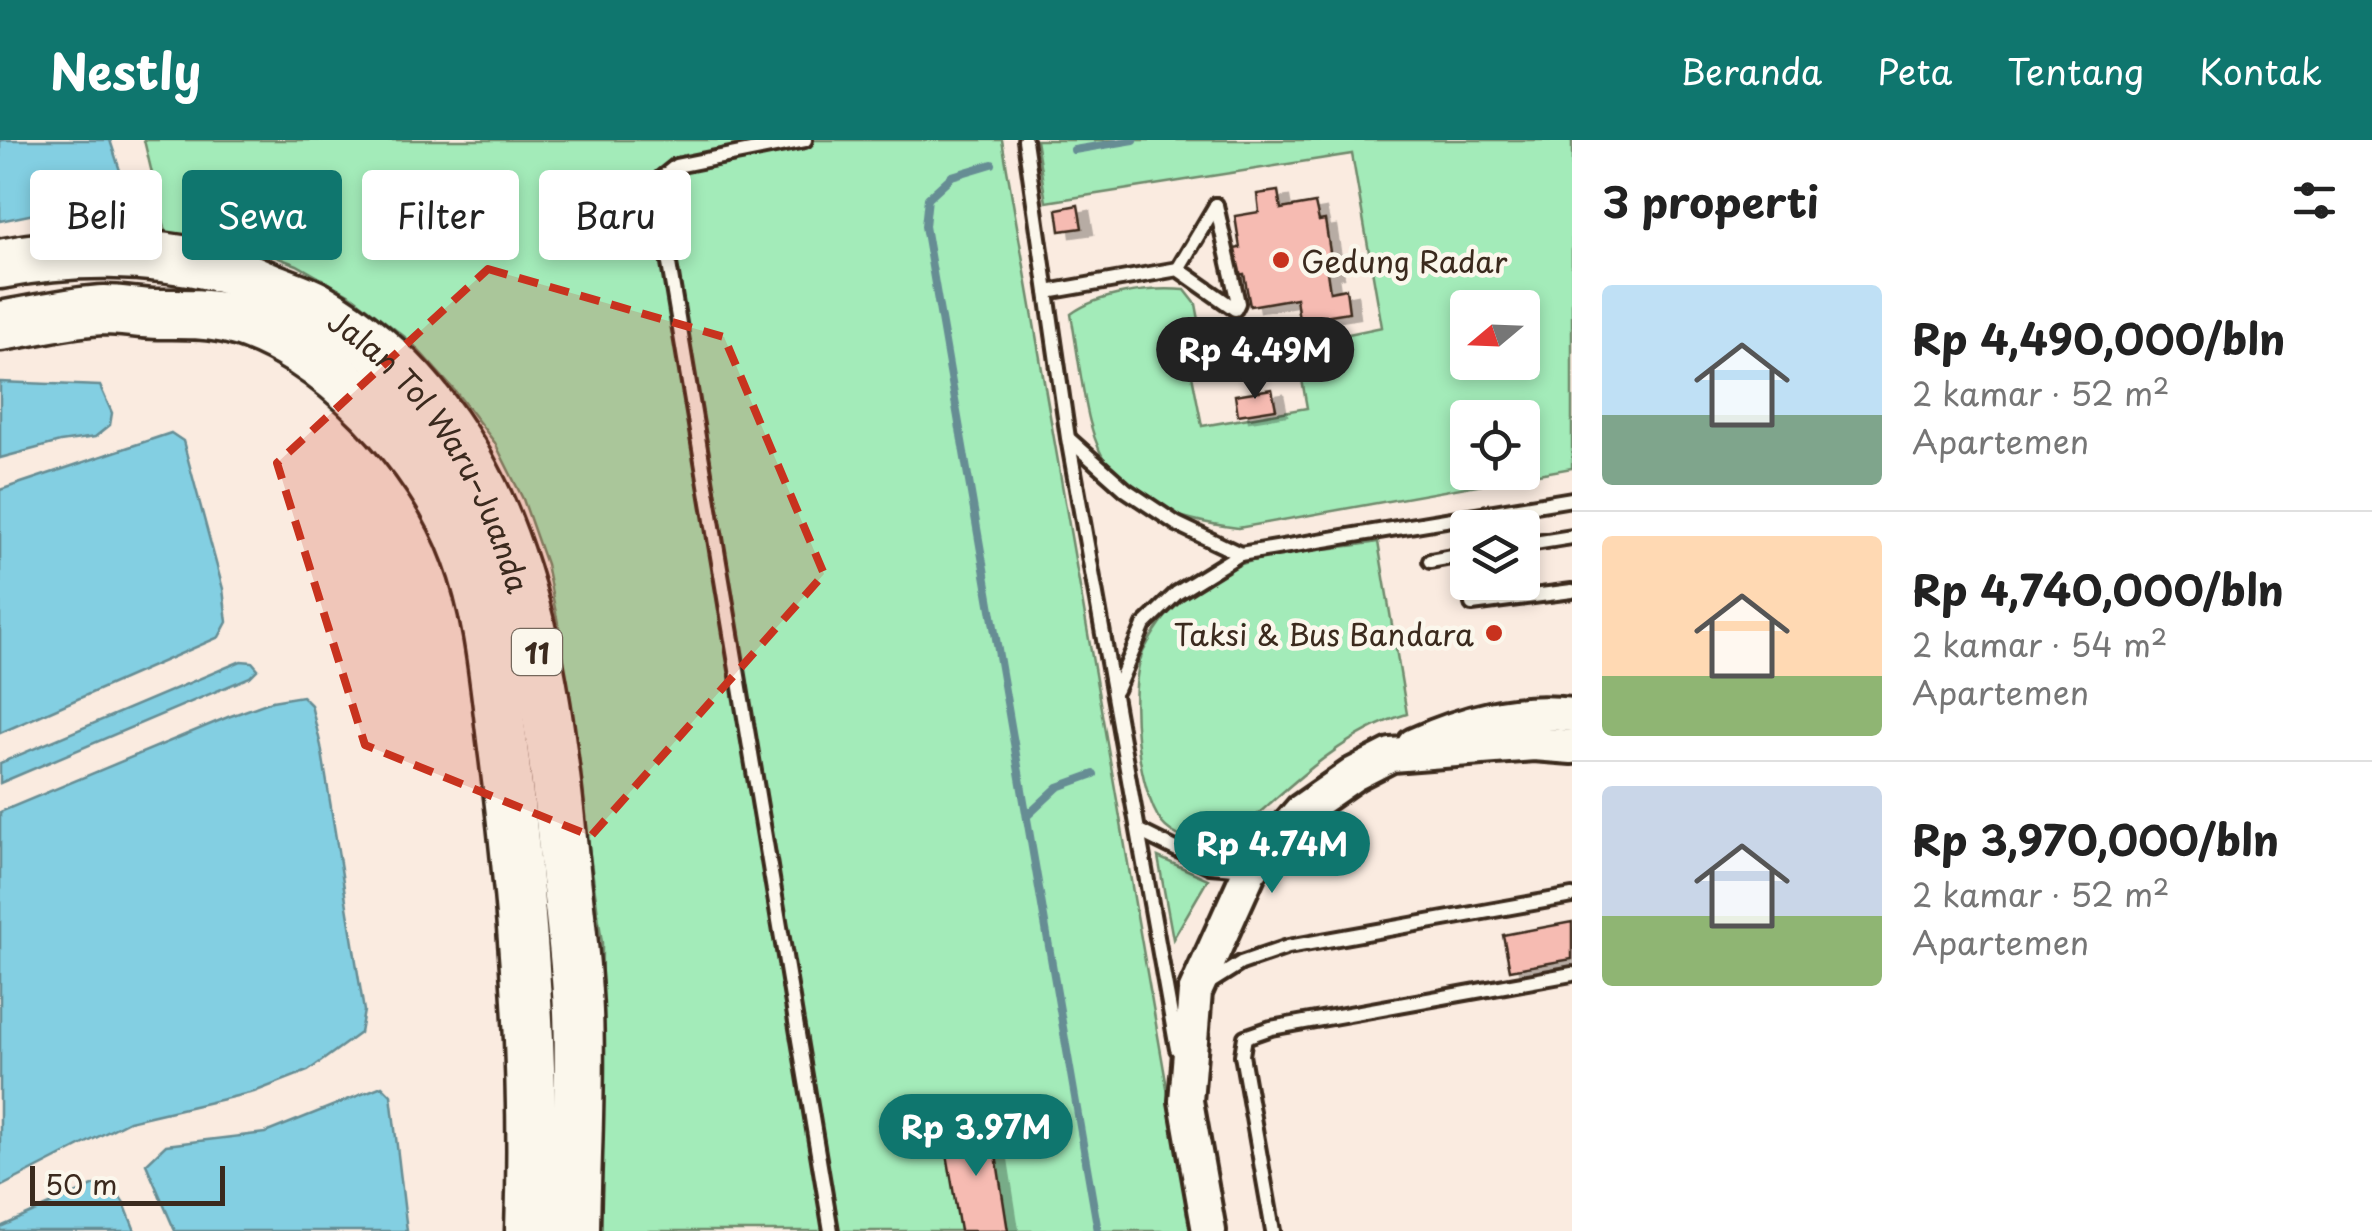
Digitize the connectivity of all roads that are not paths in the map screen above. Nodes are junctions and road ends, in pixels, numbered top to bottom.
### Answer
1 (805, 140) edge
2 (1025, 140) edge
3 (0, 264) edge
4 (1178, 269) junction
5 (1047, 292) junction
6 (0, 326) edge
7 (1068, 438) junction
8 (1572, 499) edge
9 (1572, 537) edge
10 (1540, 542) edge
11 (1240, 554) junction
12 (1450, 557) edge
13 (1430, 560) dead end
14 (1572, 591) edge
15 (1472, 604) dead end
16 (1115, 692) junction
17 (1572, 715) edge
18 (1572, 747) edge
19 (1391, 755) junction
20 (1139, 830) junction
21 (1250, 870) junction
22 (1572, 896) edge
23 (1572, 974) edge
24 (1195, 992) junction
25 (1186, 1101) junction
26 (530, 1231) edge
27 (575, 1231) edge
28 (831, 1231) edge
29 (1208, 1231) edge
30 (1273, 1231) edge

1 - 28 lane
2 - 5 lane
3 - 27 highway, Jalan Tol Waru–Juanda / 11
4 - 4 lane
4 - 5 lane
5 - 7 lane
6 - 26 highway, Jalan Tol Waru–Juanda / 11
7 - 11 lane
7 - 16 lane
8 - 11 lane
9 - 10 lane
11 - 16 lane
12 - 13 lane
14 - 15 lane
16 - 20 lane
17 - 19 street
18 - 19 street
19 - 21 street
20 - 21 lane
20 - 25 lane
21 - 24 street
22 - 24 lane
23 - 30 lane
24 - 25 street
25 - 29 street

